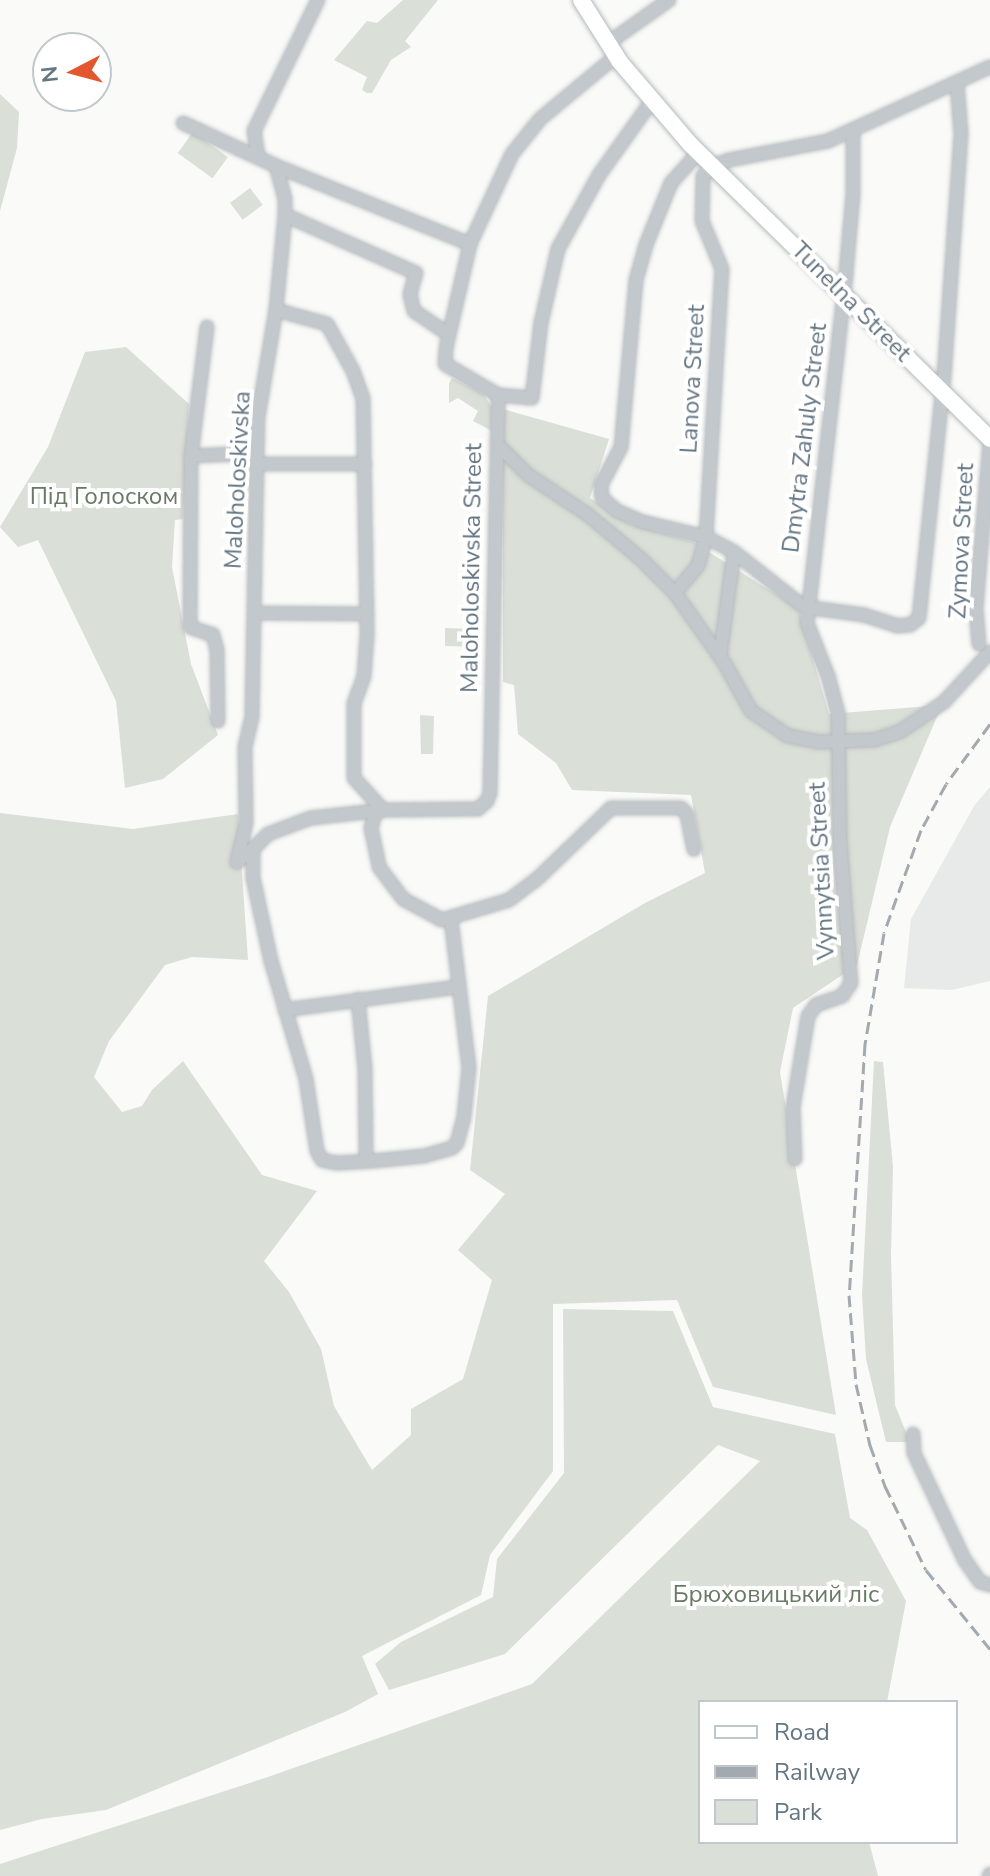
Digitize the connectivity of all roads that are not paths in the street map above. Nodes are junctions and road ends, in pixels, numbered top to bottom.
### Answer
1 (318, 0) edge
2 (581, 0) edge
3 (669, 0) edge
4 (611, 50) junction
5 (990, 67) edge
6 (957, 83) junction
7 (651, 102) junction
8 (183, 123) dead end
9 (853, 130) junction
10 (698, 153) junction
11 (258, 156) junction
12 (276, 166) junction
13 (712, 166) junction
14 (285, 215) junction
15 (470, 244) junction
16 (843, 293) junction
17 (276, 310) junction
18 (207, 327) dead end
19 (448, 334) junction
20 (942, 389) junction
21 (498, 395) junction
22 (990, 440) edge
23 (497, 444) junction
24 (191, 456) junction
25 (257, 459) junction
26 (365, 464) junction
27 (600, 492) junction
28 (587, 514) junction
29 (706, 537) junction
30 (734, 552) junction
31 (675, 593) junction
32 (807, 608) junction
33 (254, 613) junction
34 (367, 614) junction
35 (985, 648) edge
36 (720, 656) junction
37 (218, 721) dead end
38 (838, 740) junction
39 (383, 810) junction
40 (253, 849) junction
41 (694, 849) dead end
42 (451, 919) junction
43 (458, 987) junction
44 (358, 999) junction
45 (285, 1010) junction
46 (795, 1159) dead end
47 (373, 1161) junction
48 (913, 1434) dead end
49 (990, 1585) edge

1 - 11 street
2 - 4 main road, Tunelna Street
3 - 4 street
4 - 7 main road, Tunelna Street
4 - 15 street
5 - 6 street
6 - 9 street
6 - 20 street
7 - 10 main road, Tunelna Street
7 - 21 street
8 - 11 street
9 - 13 street
9 - 16 street, Dmytra Zahuly Street
10 - 13 main road, Tunelna Street
10 - 27 street
11 - 12 street
12 - 14 street, Maloholoskivska
12 - 15 street
13 - 16 main road, Tunelna Street
13 - 29 street, Lanova Street
14 - 17 street, Maloholoskivska
14 - 19 street
15 - 19 street
16 - 20 main road, Tunelna Street
16 - 32 street, Dmytra Zahuly Street
17 - 25 street, Maloholoskivska
17 - 26 street
18 - 24 street
19 - 21 street
20 - 22 main road, Tunelna Street
20 - 32 street
21 - 23 street, Maloholoskivska Street
22 - 35 street, Zymova Street
23 - 28 street
23 - 39 street, Maloholoskivska Street
24 - 25 street
24 - 37 street
25 - 26 street
25 - 33 street, Maloholoskivska
26 - 34 street
27 - 28 street
27 - 29 street
28 - 31 street
29 - 30 street
29 - 31 street, Lanova Street
30 - 32 street
30 - 36 street
31 - 36 street
32 - 38 street, Vynnytsia Street
33 - 34 street
33 - 40 street, Maloholoskivska
34 - 39 street
35 - 38 street
36 - 38 street
38 - 46 street, Vynnytsia Street
39 - 40 street
39 - 42 street
40 - 45 street
41 - 42 street
42 - 43 street
43 - 44 street
43 - 47 street
44 - 45 street
44 - 47 street
45 - 47 street
48 - 49 street

